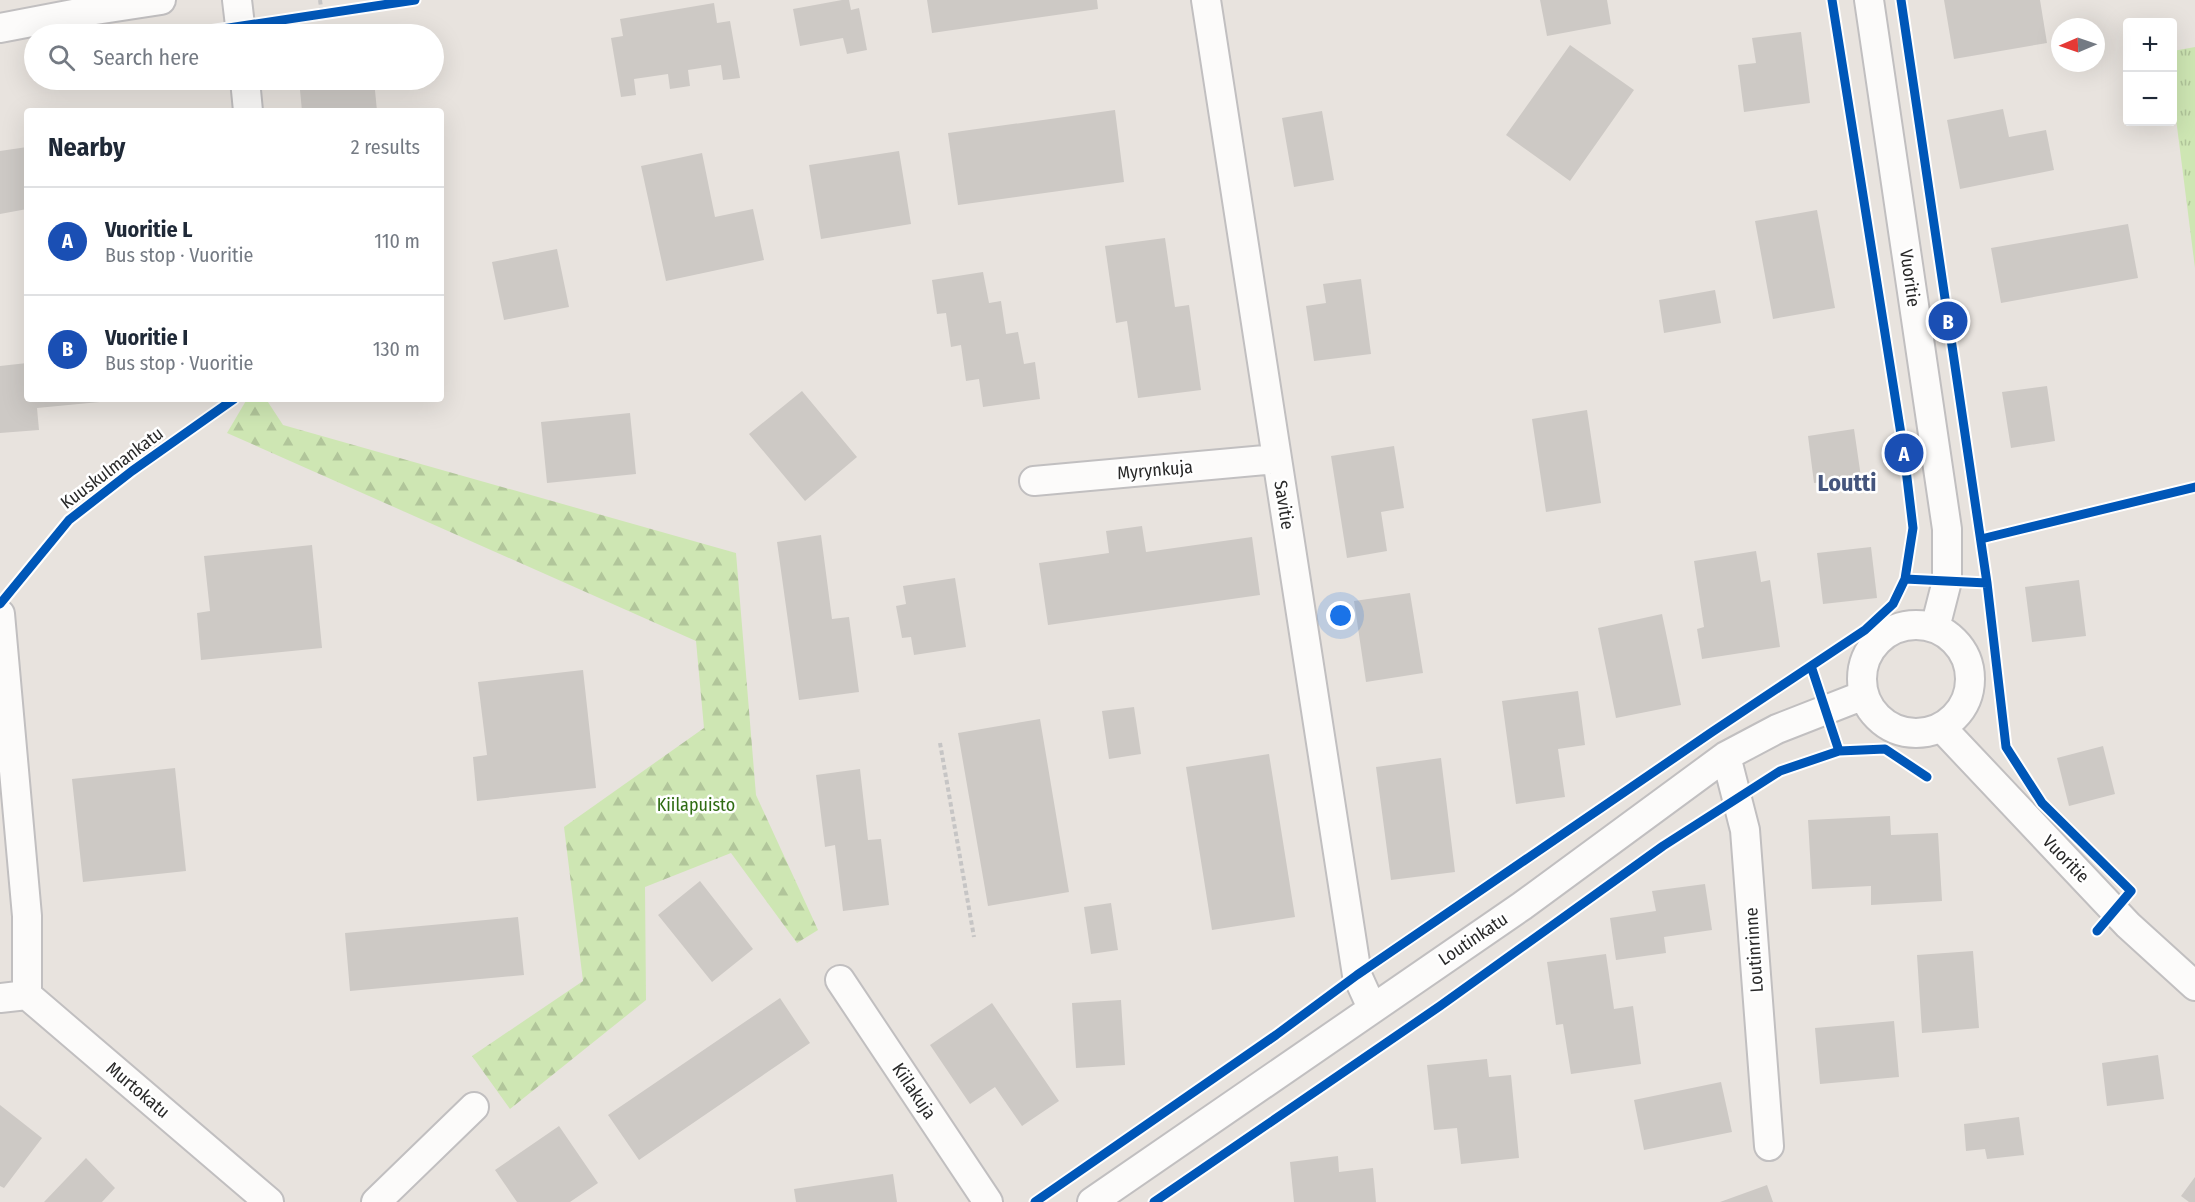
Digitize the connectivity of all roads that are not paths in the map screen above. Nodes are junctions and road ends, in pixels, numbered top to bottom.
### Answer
1 (161, 0) edge
2 (237, 0) edge
3 (1206, 0) edge
4 (1869, 0) edge
5 (240, 24) edge
6 (0, 28) edge
7 (246, 90) edge
8 (248, 108) edge
9 (1276, 459) junction
10 (1034, 481) dead end
11 (0, 614) edge
12 (1935, 628) junction
13 (1864, 695) junction
14 (1942, 728) junction
15 (1726, 756) junction
16 (840, 980) dead end
17 (2195, 986) edge
18 (13, 996) edge
19 (1372, 1008) junction
20 (474, 1107) dead end
21 (1769, 1146) dead end
22 (269, 1202) edge
23 (376, 1202) edge
24 (988, 1202) edge
25 (1092, 1202) edge

1 - 6 street
2 - 5 street
3 - 9 street, Savitie
4 - 12 street, Vuoritie
7 - 8 street
9 - 10 street, Myrynkuja
9 - 19 street, Savitie
11 - 18 street
12 - 13 street
12 - 14 street
13 - 14 street
13 - 15 street, Loutinkatu
14 - 17 street, Vuoritie
15 - 19 street, Loutinkatu
15 - 21 street, Loutinrinne
16 - 24 street, Kiilakuja
18 - 22 street, Murtokatu
19 - 25 street, Loutinkatu
20 - 23 street

